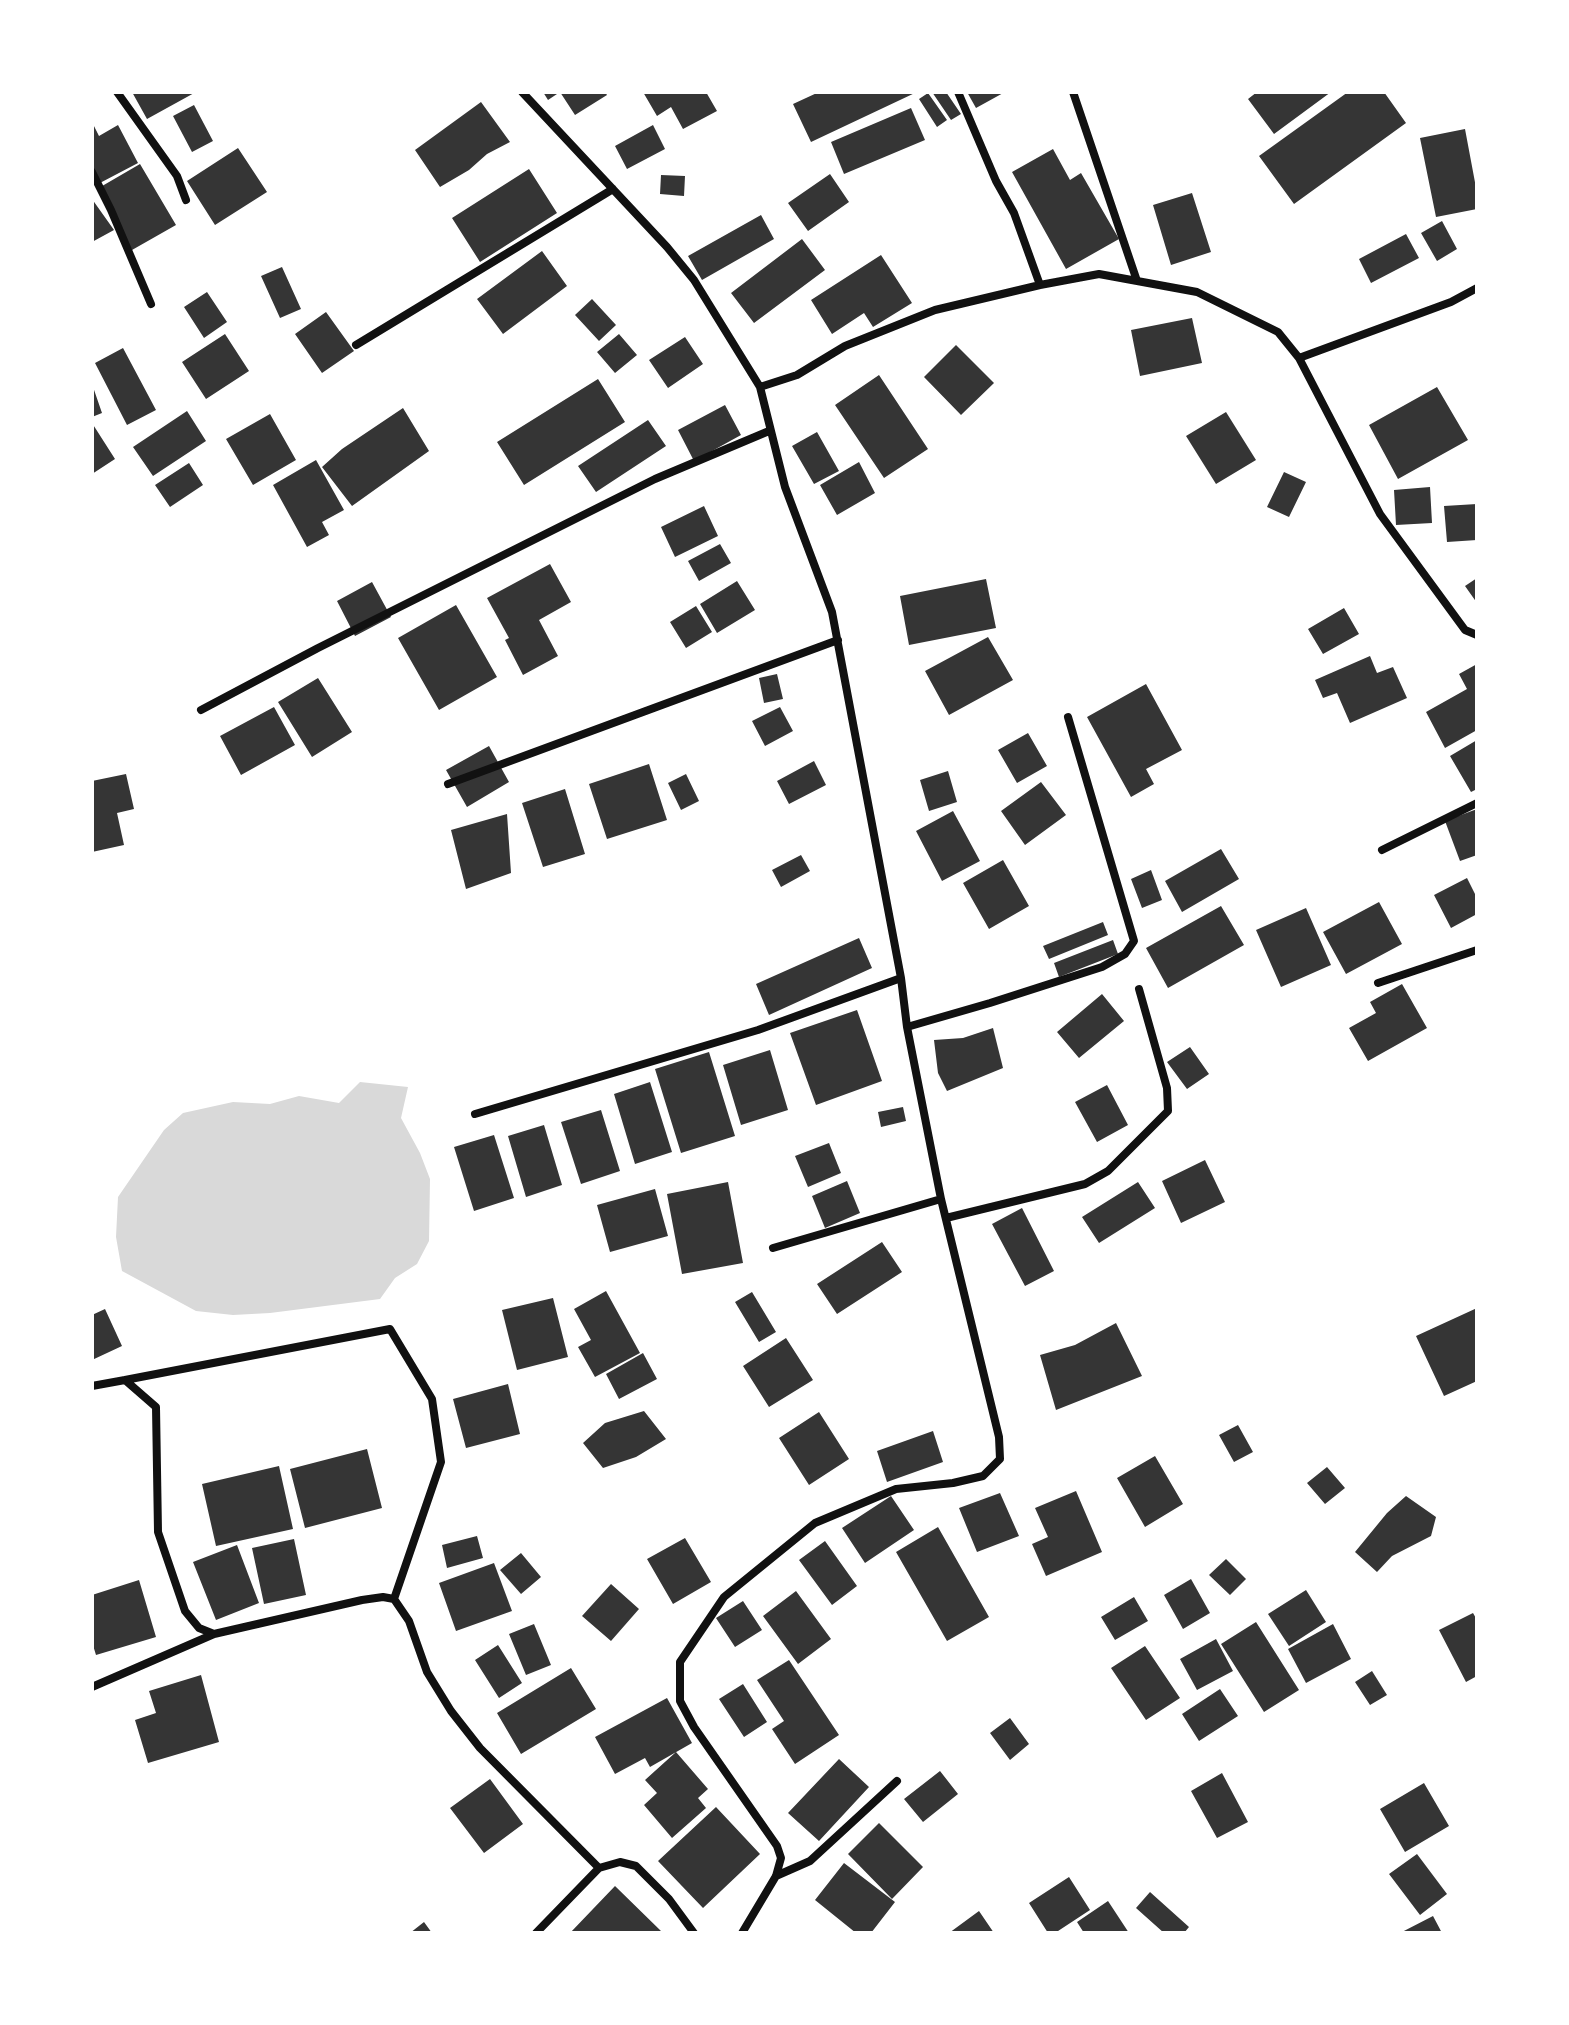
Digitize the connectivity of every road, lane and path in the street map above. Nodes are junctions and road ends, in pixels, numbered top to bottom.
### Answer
1 (117, 92) edge
2 (522, 92) edge
3 (958, 92) edge
4 (1073, 92) edge
5 (92, 172) edge
6 (613, 189) junction
7 (186, 200) dead end
8 (1137, 281) junction
9 (1040, 285) junction
10 (1477, 288) edge
11 (151, 304) dead end
12 (356, 345) dead end
13 (1299, 358) junction
14 (760, 387) junction
15 (769, 431) junction
16 (1477, 635) edge
17 (838, 640) junction
18 (201, 710) dead end
19 (1068, 717) dead end
20 (448, 784) dead end
21 (1477, 803) edge
22 (1382, 850) dead end
23 (1477, 950) edge
24 (901, 978) junction
25 (1378, 983) dead end
26 (1139, 989) dead end
27 (907, 1027) junction
28 (475, 1114) dead end
29 (941, 1199) junction
30 (946, 1218) junction
31 (773, 1248) dead end
32 (125, 1380) junction
33 (92, 1386) edge
34 (394, 1599) junction
35 (214, 1634) junction
36 (92, 1687) edge
37 (897, 1781) dead end
38 (599, 1868) junction
39 (776, 1876) junction
40 (536, 1933) edge
41 (694, 1933) edge
42 (742, 1933) edge

1 - 7 street
2 - 6 street
3 - 9 street
4 - 8 street
5 - 11 street
6 - 12 street
6 - 14 street
8 - 9 street
8 - 13 street
9 - 14 street
10 - 13 street
13 - 16 street
14 - 15 street
15 - 17 street
15 - 18 street
17 - 20 street
17 - 24 street
19 - 27 street
21 - 22 street
23 - 25 street
24 - 27 street
24 - 28 street
26 - 30 street
27 - 29 street
29 - 30 street
29 - 31 street
30 - 39 street
32 - 33 street
32 - 34 street
32 - 35 street
34 - 35 street
34 - 38 street
35 - 36 street
37 - 39 street
38 - 40 street
38 - 41 street
39 - 42 street

